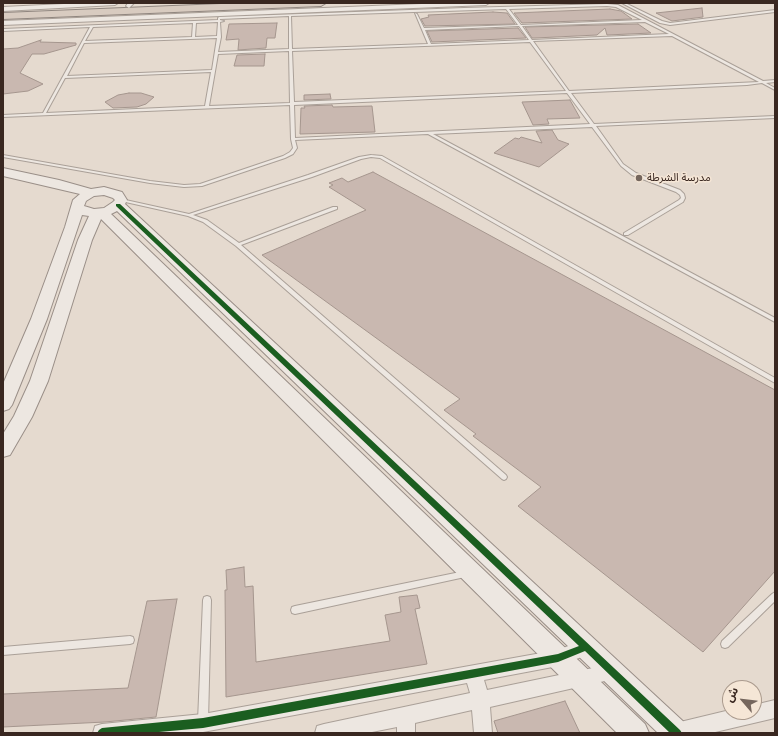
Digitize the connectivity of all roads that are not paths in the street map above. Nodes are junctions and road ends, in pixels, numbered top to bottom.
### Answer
1 (115, 3) edge
2 (214, 3) edge
3 (321, 3) edge
4 (486, 3) edge
5 (624, 3) edge
6 (130, 5) edge
7 (507, 8) junction
8 (464, 9) junction
9 (3, 10) edge
10 (775, 11) edge
11 (160, 13) junction
12 (416, 14) junction
13 (3, 16) edge
14 (290, 17) junction
15 (220, 21) junction
16 (647, 21) junction
17 (195, 22) junction
18 (3, 23) edge
19 (520, 25) junction
20 (92, 26) junction
21 (423, 29) junction
22 (3, 30) edge
23 (673, 35) junction
24 (219, 37) junction
25 (193, 38) junction
26 (532, 41) junction
27 (83, 42) junction
28 (430, 45) junction
29 (291, 50) junction
30 (216, 53) junction
31 (213, 71) junction
32 (64, 77) junction
33 (775, 81) edge
34 (763, 82) junction
35 (775, 89) edge
36 (570, 92) junction
37 (292, 103) junction
38 (207, 107) junction
39 (44, 114) junction
40 (3, 116) edge
41 (775, 117) edge
42 (594, 126) junction
43 (428, 133) junction
44 (293, 139) junction
45 (3, 156) edge
46 (3, 172) edge
47 (91, 193) junction
48 (77, 207) junction
49 (109, 207) junction
50 (335, 208) dead end
51 (189, 215) junction
52 (626, 234) dead end
53 (238, 245) junction
54 (775, 320) edge
55 (775, 381) edge
56 (3, 404) edge
57 (3, 450) edge
58 (504, 477) dead end
59 (471, 573) junction
60 (775, 596) edge
61 (207, 600) dead end
62 (295, 610) dead end
63 (130, 640) dead end
64 (725, 644) dead end
65 (586, 647) junction
66 (3, 651) edge
67 (558, 658) junction
68 (612, 672) junction
69 (474, 673) junction
70 (580, 679) junction
71 (480, 700) junction
72 (775, 708) edge
73 (406, 724) edge
74 (200, 730) edge
75 (676, 732) edge
76 (102, 733) edge
77 (324, 733) edge
78 (483, 733) edge
79 (636, 733) edge

1 - 9 street
2 - 6 highway
3 - 11 highway
4 - 11 street
5 - 10 lane
6 - 9 highway
7 - 8 lane
7 - 16 lane
7 - 19 lane
8 - 12 lane
8 - 14 lane
11 - 13 highway
11 - 18 street
12 - 14 lane
12 - 21 lane
14 - 15 lane
14 - 29 lane
15 - 17 lane
15 - 24 lane
16 - 19 lane
16 - 23 lane
17 - 20 lane
17 - 25 lane
19 - 21 lane
19 - 26 lane
20 - 22 lane
20 - 27 lane
21 - 28 lane
23 - 26 lane
23 - 34 lane
24 - 25 lane
24 - 30 lane
25 - 27 lane
26 - 28 lane
26 - 36 lane
27 - 32 lane
28 - 29 lane
29 - 30 lane
29 - 37 lane
30 - 31 lane
31 - 32 lane
31 - 38 lane
32 - 39 lane
33 - 34 lane
34 - 35 lane
34 - 36 lane
36 - 37 lane
36 - 42 lane
37 - 38 lane
37 - 44 lane
38 - 39 lane
39 - 40 lane
41 - 42 lane
42 - 43 lane
42 - 52 lane
43 - 44 lane
43 - 54 lane
44 - 45 lane
46 - 47 street
47 - 48 street
47 - 49 street
48 - 49 street
48 - 56 street
49 - 51 lane
49 - 57 street
49 - 59 street
49 - 65 street
50 - 53 lane
51 - 53 lane
51 - 55 lane
53 - 58 lane
59 - 62 lane
59 - 67 street
60 - 64 lane
61 - 74 lane
63 - 66 lane
65 - 67 street
65 - 68 street
67 - 69 street
67 - 70 street
68 - 70 street
68 - 75 street
69 - 71 street
69 - 74 street
70 - 71 street
70 - 79 street
71 - 73 street
71 - 78 street
72 - 75 street
73 - 77 street
74 - 76 street

